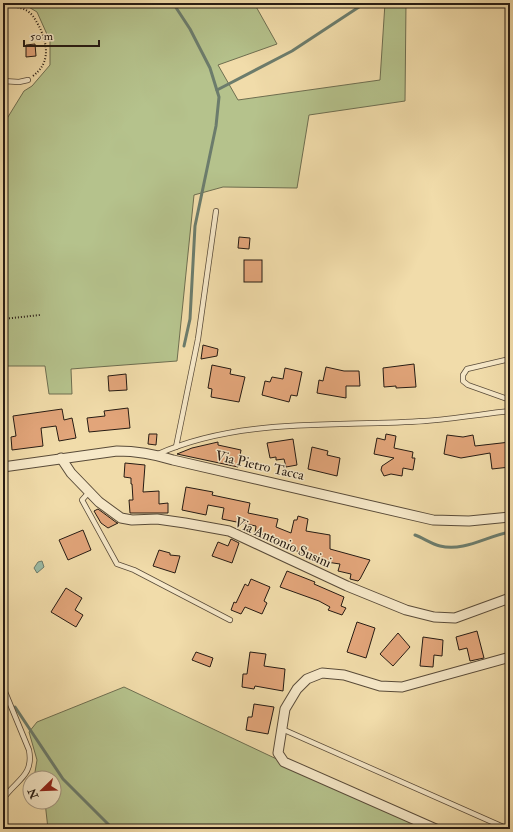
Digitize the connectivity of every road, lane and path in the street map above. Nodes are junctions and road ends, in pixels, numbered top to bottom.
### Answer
1 (3, 4) edge
2 (3, 80) edge
3 (28, 80) joint
4 (216, 212) dead end
5 (40, 315) dead end
6 (3, 319) edge
7 (510, 359) edge
8 (510, 400) edge
9 (510, 411) edge
10 (176, 447) junction
11 (156, 455) junction
12 (61, 458) junction
13 (3, 467) edge
14 (90, 491) junction
15 (510, 517) edge
16 (510, 598) edge
17 (230, 620) dead end
18 (510, 657) edge
19 (3, 688) edge
20 (282, 729) junction
21 (3, 799) edge
22 (436, 829) edge
23 (508, 829) edge

1 - 3 path
2 - 3 lane
4 - 10 lane
5 - 6 path
7 - 8 lane
9 - 10 lane
10 - 11 lane
11 - 12 street, Via Pietro Tacca
11 - 15 street, Via Pietro Tacca
12 - 13 street, Via Pietro Tacca
12 - 14 street, Via Antonio Susini
14 - 16 street, Via Antonio Susini
14 - 17 lane
18 - 20 street
19 - 21 lane
20 - 22 street
20 - 23 lane

